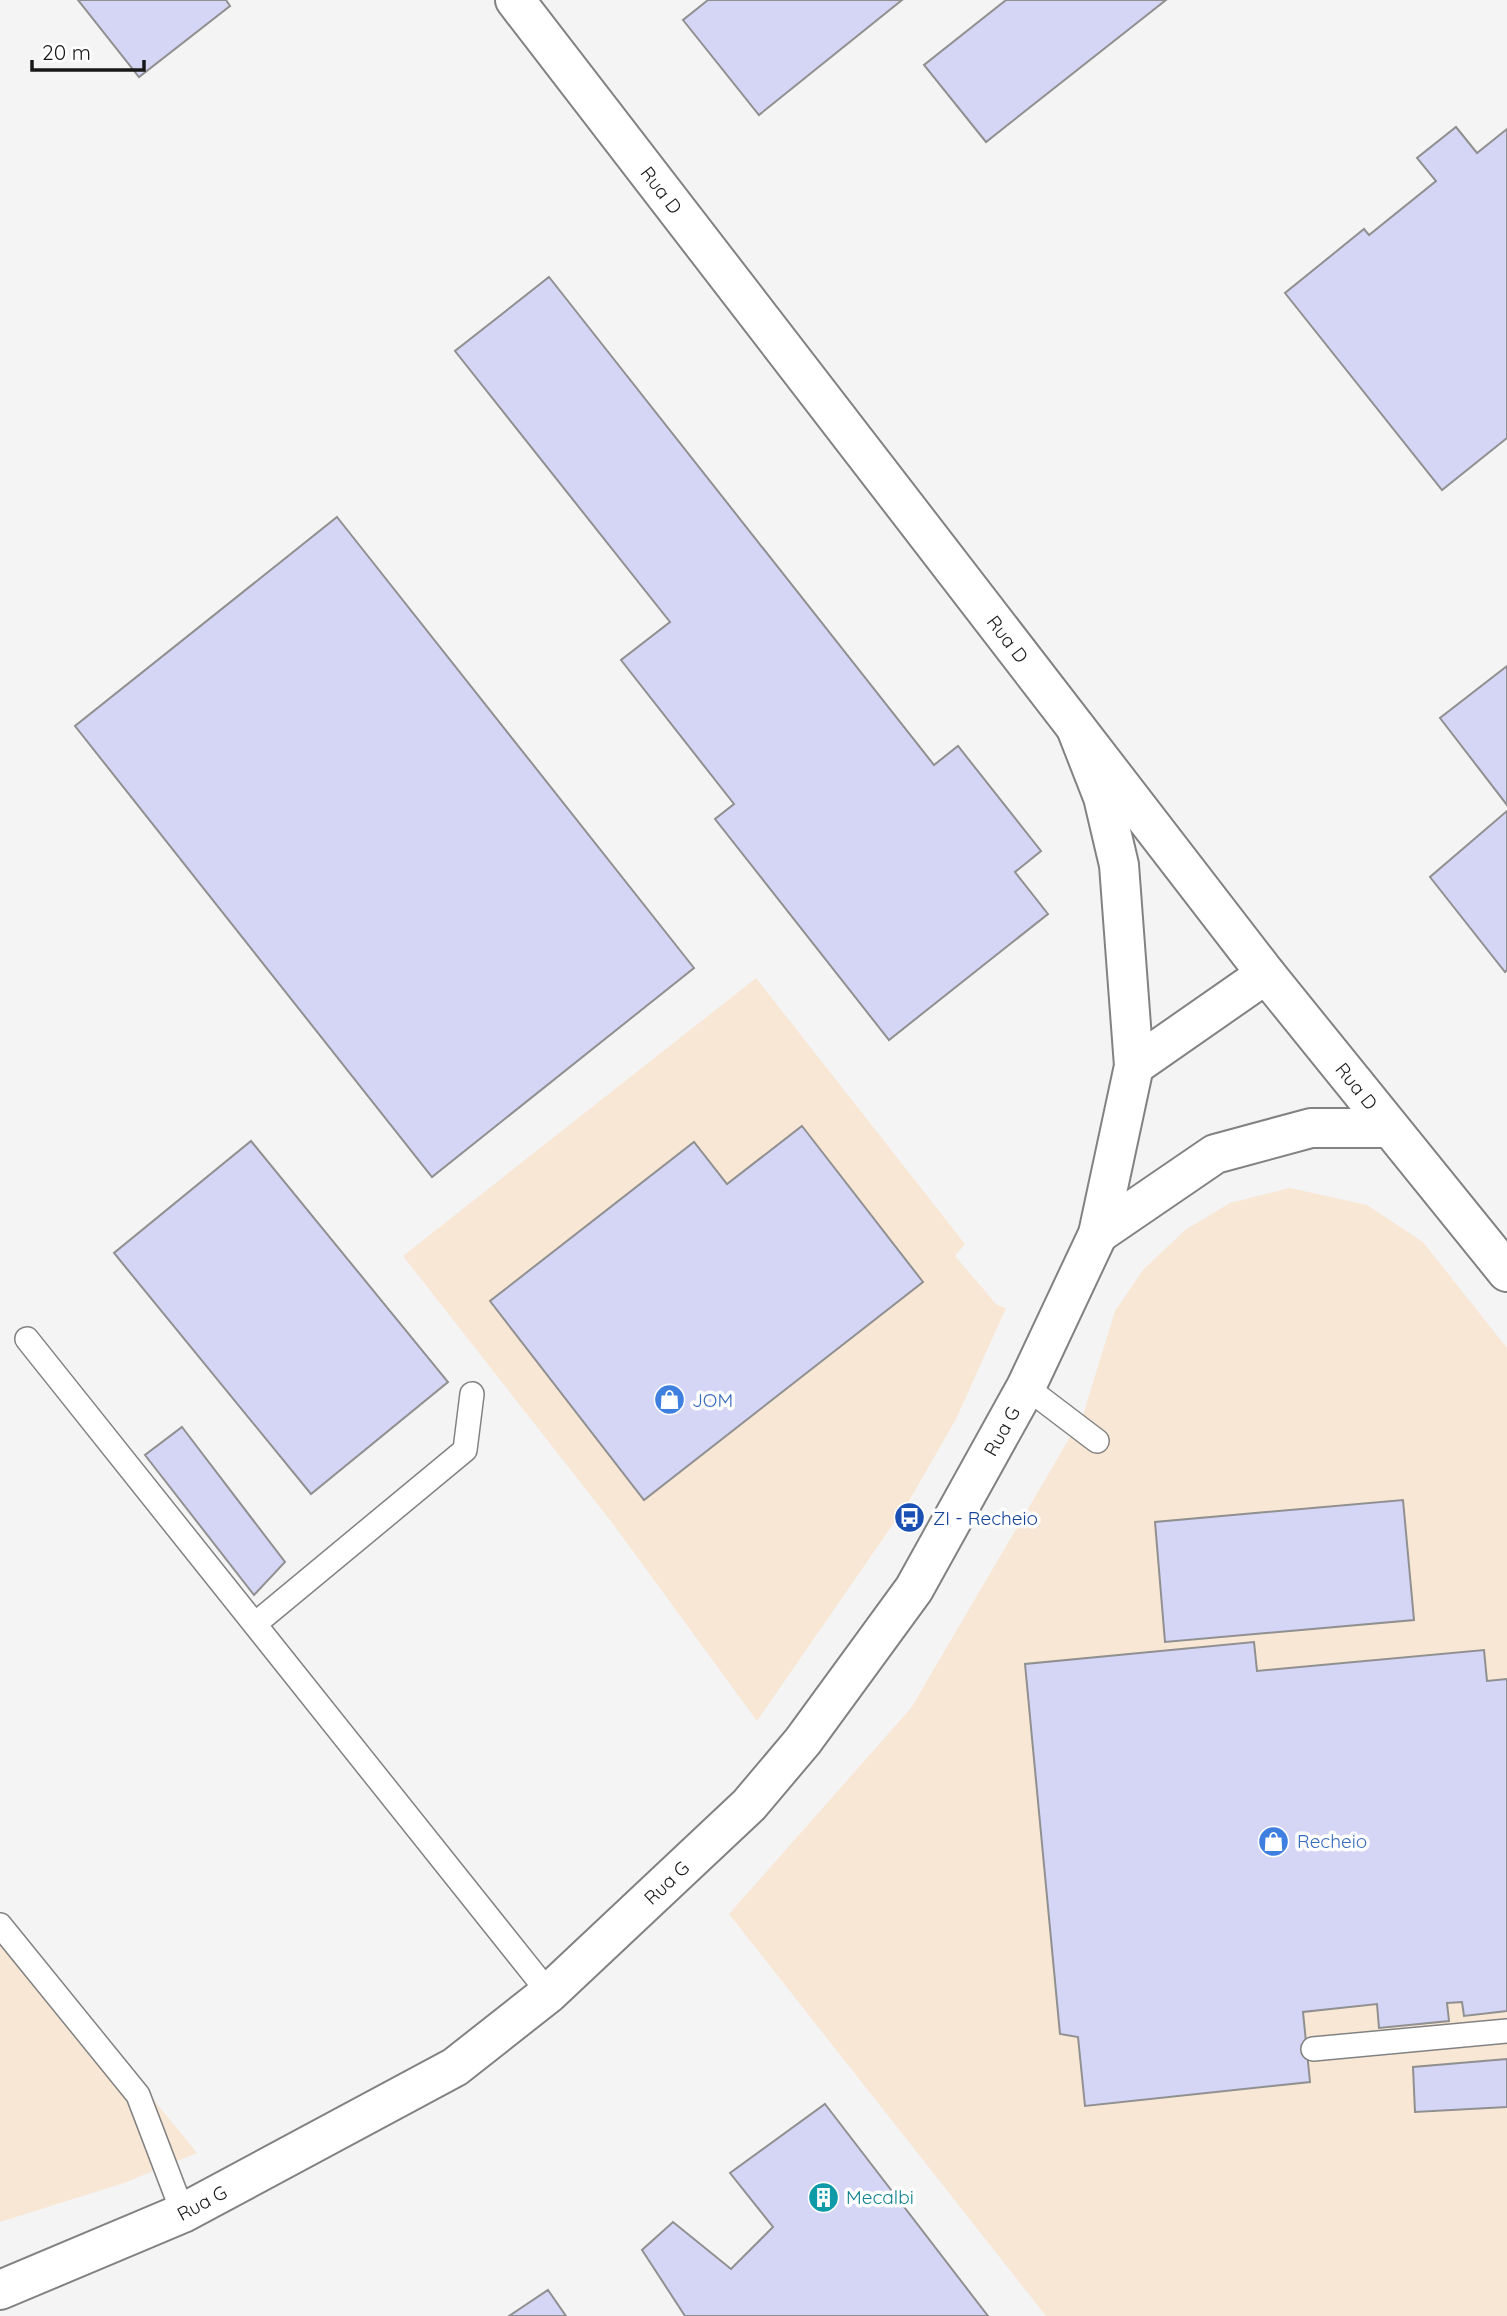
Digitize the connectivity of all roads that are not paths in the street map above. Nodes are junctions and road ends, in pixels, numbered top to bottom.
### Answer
1 (515, 0) edge
2 (1076, 729) junction
3 (1266, 975) junction
4 (1134, 1066) junction
5 (1390, 1128) junction
6 (1098, 1234) junction
7 (1507, 1272) edge
8 (27, 1339) dead end
9 (1026, 1387) junction
10 (472, 1394) dead end
11 (1097, 1441) dead end
12 (255, 1624) junction
13 (0, 1925) edge
14 (549, 1993) junction
15 (1507, 2031) edge
16 (1313, 2049) dead end
17 (183, 2213) junction
18 (0, 2290) edge

1 - 2 street, Rua D
2 - 3 street, Rua D
2 - 4 street, Rua G
3 - 4 street
3 - 5 street, Rua D
4 - 6 street, Rua G
5 - 6 street
5 - 7 street, Rua D
6 - 9 street, Rua G
8 - 12 lane
9 - 11 lane
9 - 14 street, Rua G
10 - 12 lane
12 - 14 lane
13 - 17 lane
14 - 17 street, Rua G
15 - 16 lane
17 - 18 street, Rua G

